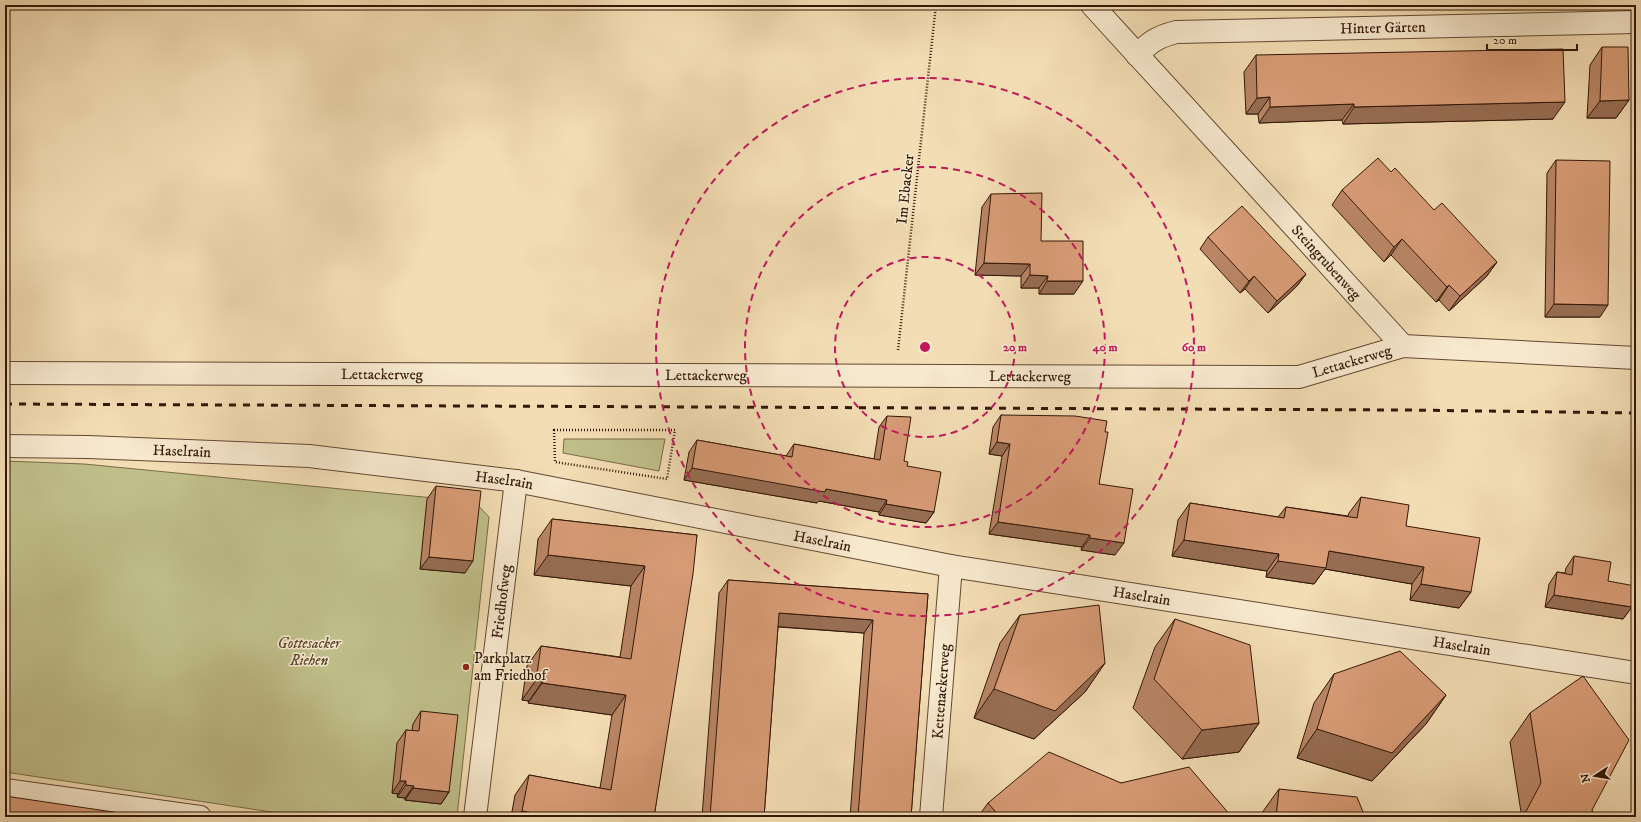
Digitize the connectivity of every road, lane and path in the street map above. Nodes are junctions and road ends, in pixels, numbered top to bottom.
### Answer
1 (936, 5) edge
2 (1092, 5) edge
3 (1636, 22) edge
4 (1137, 55) junction
5 (1403, 346) junction
6 (1636, 358) edge
7 (5, 373) edge
8 (896, 376) junction
9 (5, 446) edge
10 (561, 463) dead end
11 (606, 470) dead end
12 (516, 481) junction
13 (951, 566) junction
14 (1636, 673) edge
15 (5, 790) edge
16 (200, 817) edge
17 (475, 817) edge
18 (931, 817) edge

1 - 8 path, Im Ebacker
2 - 4 street, Steingrubenweg
3 - 4 street, Hinter Gärten
4 - 5 street, Steingrubenweg
5 - 6 street
5 - 8 street, Lettackerweg
7 - 8 street, Lettackerweg
9 - 12 street, Haselrain
10 - 11 path
12 - 13 street, Haselrain
12 - 17 street, Friedhofweg
13 - 14 street, Haselrain
13 - 18 street, Kettenackerweg
15 - 16 street

